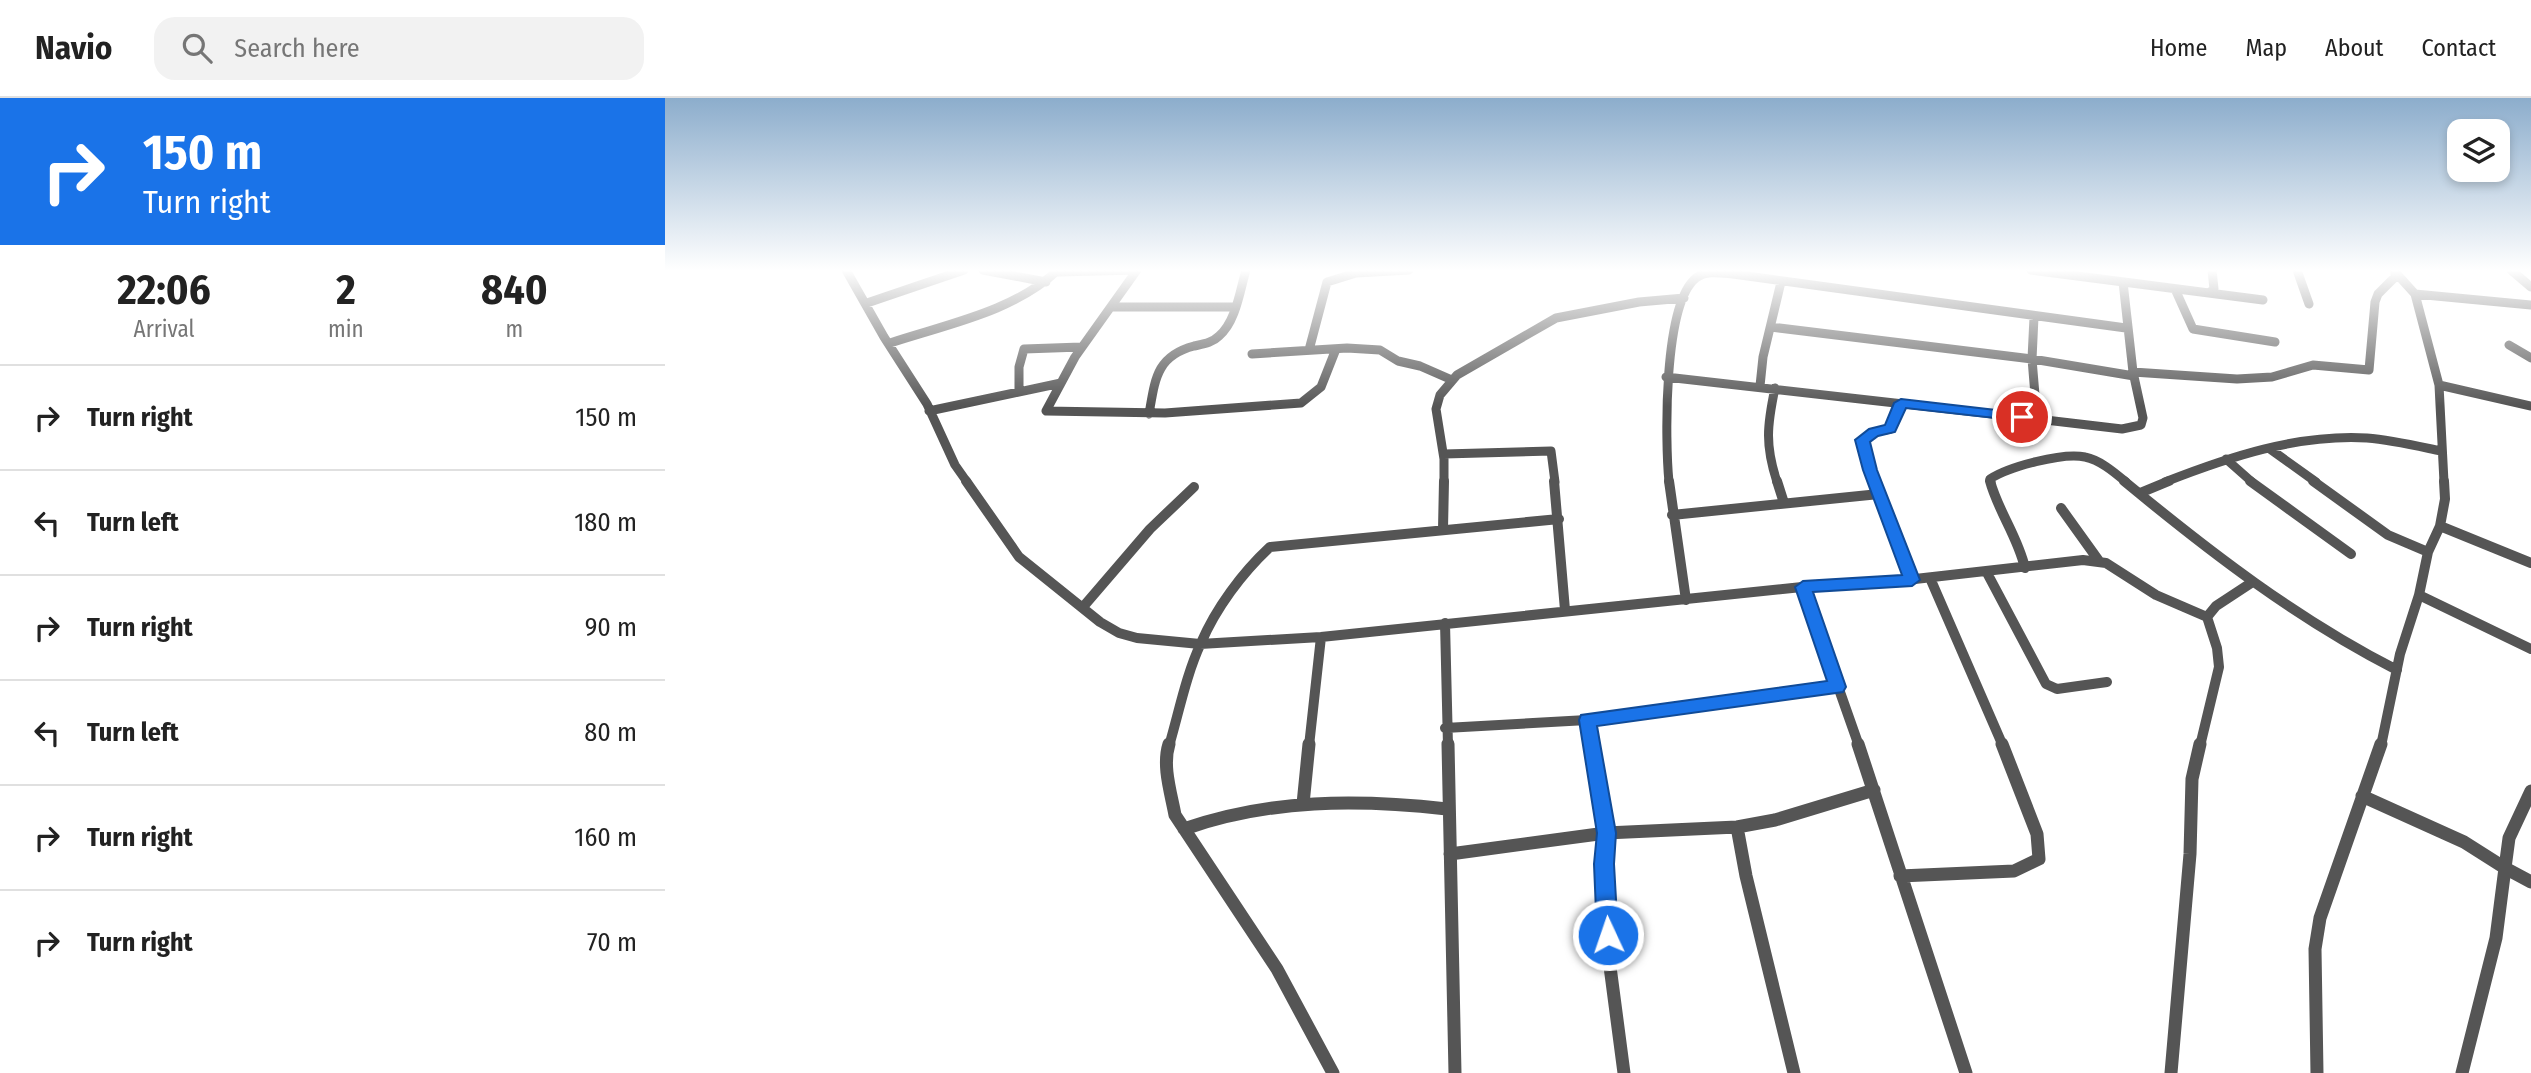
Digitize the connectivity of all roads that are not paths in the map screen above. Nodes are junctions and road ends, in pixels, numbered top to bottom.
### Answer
1 (873, 316) edge
2 (968, 316) edge
3 (1105, 316) edge
4 (1229, 316) edge
5 (1318, 316) edge
6 (1569, 316) edge
7 (1679, 316) edge
8 (1774, 316) edge
9 (2023, 316) edge
10 (2125, 316) edge
11 (2187, 316) edge
12 (2374, 316) edge
13 (2421, 316) edge
14 (2034, 317) junction
15 (1771, 327) junction
16 (2126, 328) junction
17 (2275, 342) dead end
18 (890, 343) junction
19 (2509, 345) dead end
20 (1081, 347) junction
21 (1336, 349) junction
22 (1309, 350) junction
23 (1252, 354) dead end
24 (2531, 358) edge
25 (2032, 359) junction
26 (2133, 374) junction
27 (1666, 377) junction
28 (1452, 380) junction
29 (1061, 383) junction
30 (2439, 385) junction
31 (1760, 386) junction
32 (1775, 388) junction
33 (1019, 390) junction
34 (1901, 403) junction
35 (2531, 405) edge
36 (929, 411) junction
37 (1149, 414) junction
38 (2037, 419) junction
39 (2270, 449) junction
40 (2441, 451) junction
41 (1444, 454) junction
42 (2226, 459) junction
43 (1194, 487) dead end
44 (2140, 493) junction
45 (1879, 494) junction
46 (1784, 503) junction
47 (2061, 508) dead end
48 (1672, 515) junction
49 (1559, 519) junction
50 (2440, 526) junction
51 (1443, 529) junction
52 (2428, 552) junction
53 (2351, 554) dead end
54 (2099, 561) junction
55 (2531, 563) edge
56 (2025, 568) junction
57 (1986, 571) junction
58 (1930, 578) junction
59 (1912, 580) junction
60 (2251, 583) junction
61 (1803, 587) junction
62 (2419, 595) junction
63 (1686, 600) junction
64 (1083, 607) junction
65 (1565, 610) junction
66 (2207, 617) junction
67 (1444, 623) junction
68 (1321, 637) junction
69 (1199, 644) junction
70 (2531, 649) edge
71 (2397, 670) junction
72 (2106, 682) dead end
73 (1837, 687) junction
74 (1587, 720) junction
75 (1445, 728) junction
76 (1874, 790) junction
77 (2531, 791) edge
78 (2362, 796) junction
79 (1303, 804) junction
80 (1447, 809) junction
81 (1737, 827) junction
82 (1184, 830) junction
83 (1606, 833) junction
84 (1450, 854) junction
85 (2505, 867) junction
86 (1899, 877) junction
87 (2531, 882) edge
88 (1333, 1073) edge
89 (1455, 1073) edge
90 (1624, 1073) edge
91 (1794, 1073) edge
92 (1966, 1073) edge
93 (2171, 1073) edge
94 (2317, 1073) edge
95 (2462, 1073) edge

1 - 18 street
2 - 18 street
3 - 20 street
4 - 37 street
5 - 22 street
6 - 28 street
7 - 27 street
8 - 15 street
9 - 14 street
10 - 16 street
11 - 17 street
12 - 26 street
13 - 30 street
14 - 16 street
14 - 25 street
15 - 25 street
15 - 31 street
16 - 26 street
18 - 36 street
19 - 24 street
20 - 29 street
20 - 33 street
21 - 22 street
21 - 28 street
21 - 37 street
22 - 23 street
25 - 26 street
25 - 38 street
26 - 38 street
27 - 31 street
27 - 48 street
28 - 41 street
29 - 33 street
29 - 37 street
30 - 35 street
30 - 40 street
31 - 32 street
32 - 34 street
32 - 46 street
33 - 36 street
34 - 38 street
34 - 45 street
36 - 64 street
39 - 40 street
39 - 42 street
39 - 52 street
40 - 50 street
41 - 49 street
41 - 51 street
42 - 44 street
42 - 53 street
43 - 64 street
44 - 56 street
44 - 60 street
45 - 46 street
45 - 59 street
46 - 48 street
47 - 54 street
48 - 63 street
49 - 51 street
49 - 65 street
50 - 52 street
50 - 55 street
51 - 69 street
52 - 62 street
54 - 56 street
54 - 66 street
56 - 57 street
57 - 58 street
57 - 72 street
58 - 59 street
58 - 86 street
59 - 61 street
60 - 66 street
60 - 71 street
61 - 63 street
61 - 73 street
62 - 70 street
62 - 71 street
63 - 65 street
64 - 69 street
65 - 67 street
66 - 93 street
67 - 68 street
67 - 75 street
68 - 69 street
68 - 79 street
69 - 82 street
71 - 78 street
73 - 74 street
73 - 76 street
74 - 75 street
74 - 83 street
75 - 80 street
76 - 81 street
76 - 86 street
77 - 85 street
78 - 85 street
78 - 94 street
79 - 80 street
79 - 82 street
80 - 84 street
81 - 83 street
81 - 91 street
82 - 88 street
83 - 84 street
83 - 90 street
84 - 89 street
85 - 87 street
85 - 95 street
86 - 92 street

